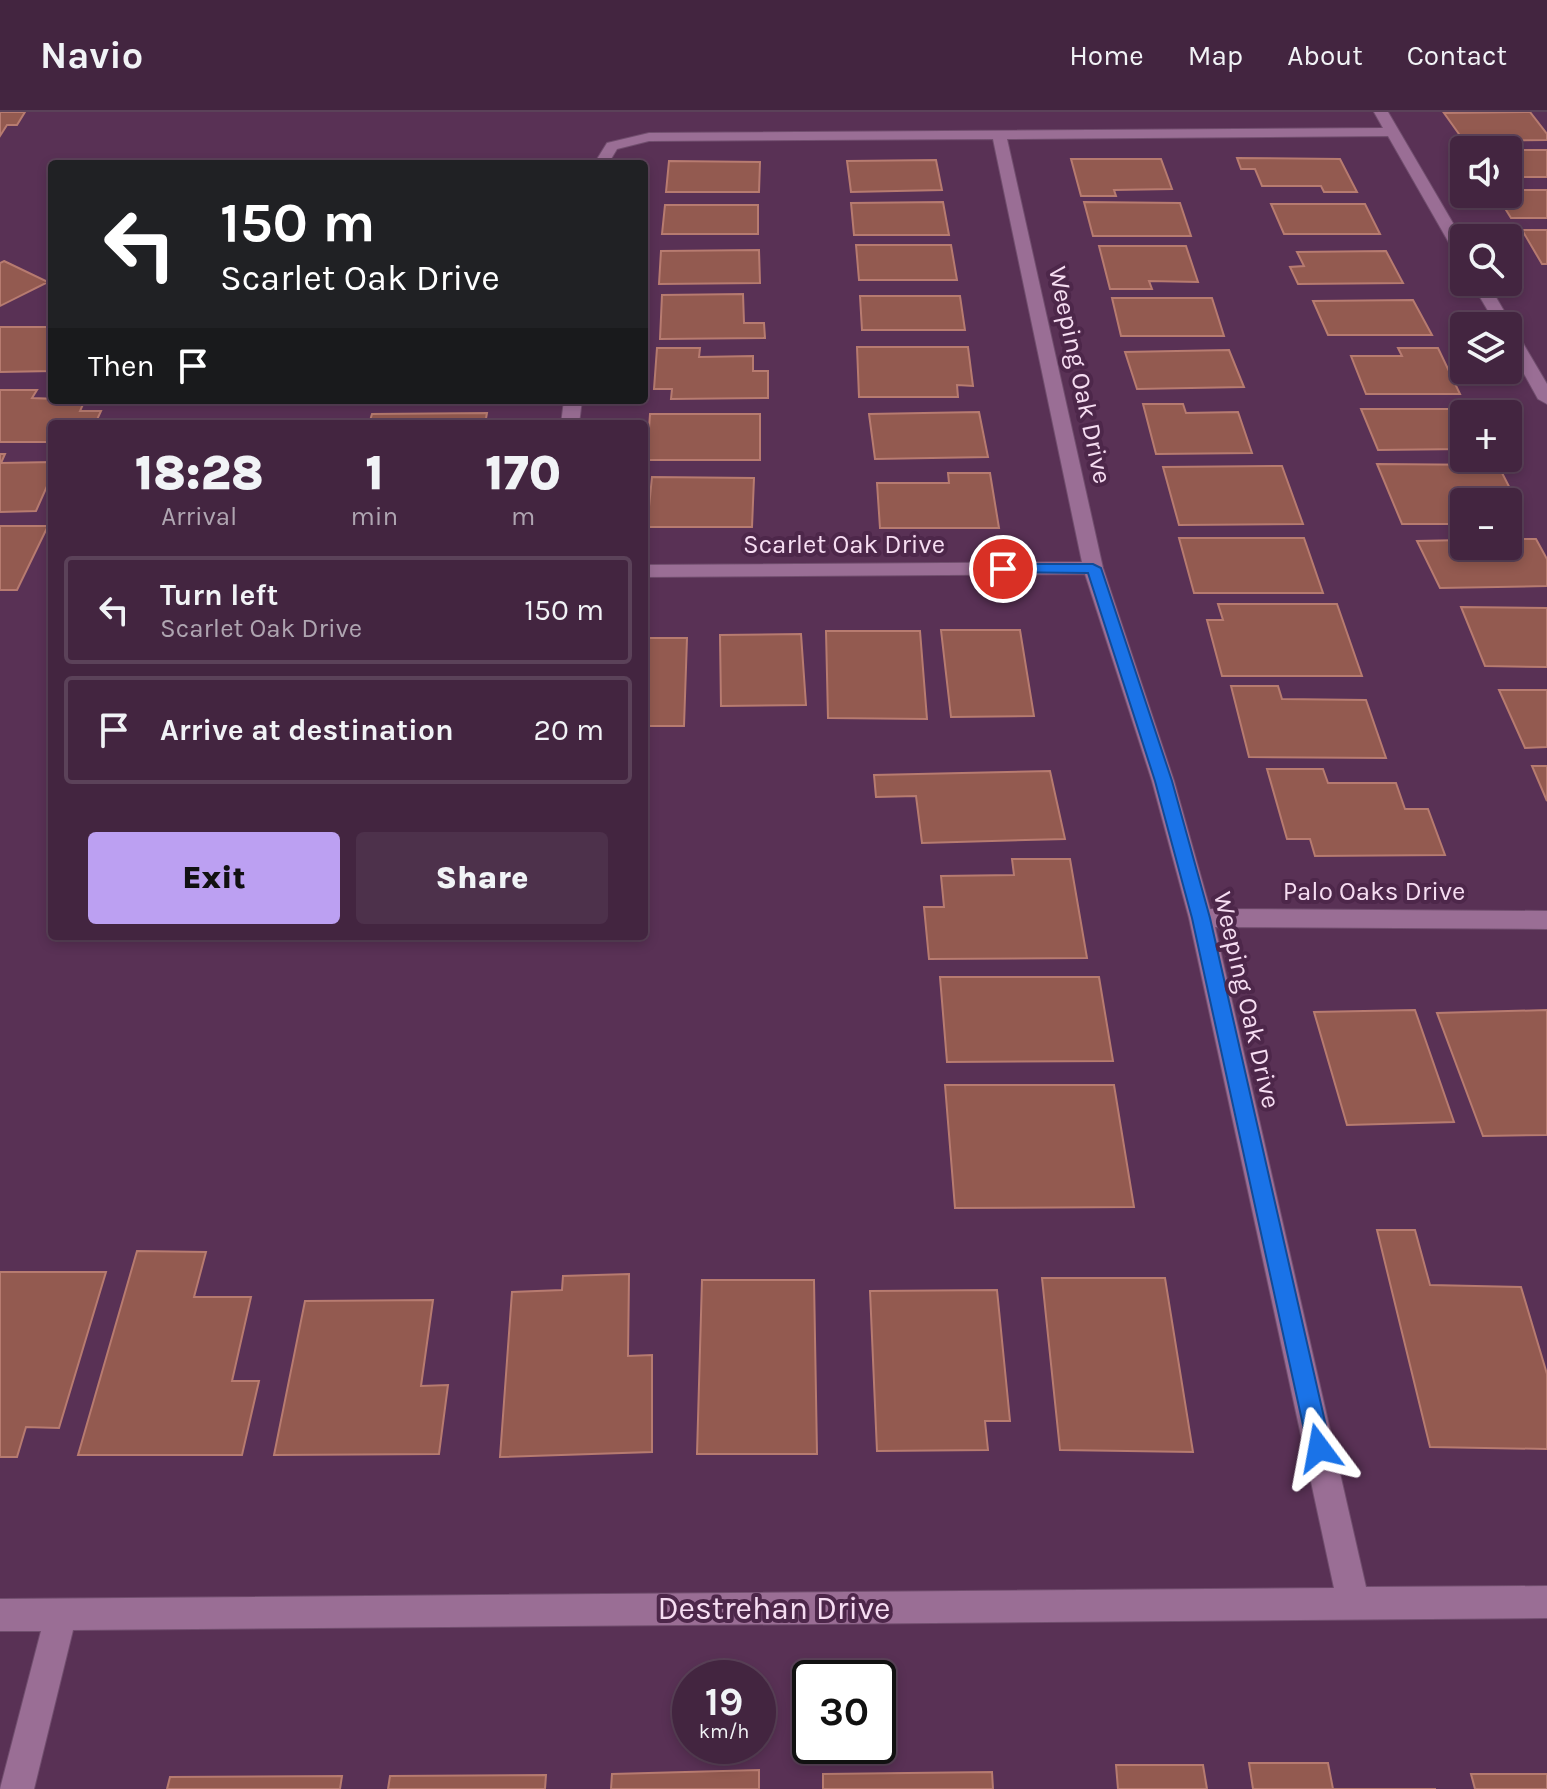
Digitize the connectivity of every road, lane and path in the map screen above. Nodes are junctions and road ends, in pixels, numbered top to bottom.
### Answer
1 (1381, 112) edge
2 (1393, 132) junction
3 (999, 135) junction
4 (601, 160) edge
5 (1450, 231) edge
6 (1522, 355) edge
7 (1547, 399) edge
8 (1093, 568) junction
9 (648, 571) edge
10 (1201, 918) junction
11 (1547, 920) edge
12 (1547, 1602) edge
13 (1354, 1604) junction
14 (61, 1614) junction
15 (0, 1615) edge
16 (17, 1789) edge

1 - 2 street
2 - 3 street
2 - 5 street
3 - 4 street
3 - 8 street, Weeping Oak Drive
6 - 7 street
8 - 9 street, Scarlet Oak Drive
8 - 10 street, Weeping Oak Drive
10 - 11 street, Palo Oaks Drive
10 - 13 street, Weeping Oak Drive
12 - 13 street, Destrehan Drive
13 - 14 street, Destrehan Drive
14 - 15 street, Destrehan Drive
14 - 16 street

